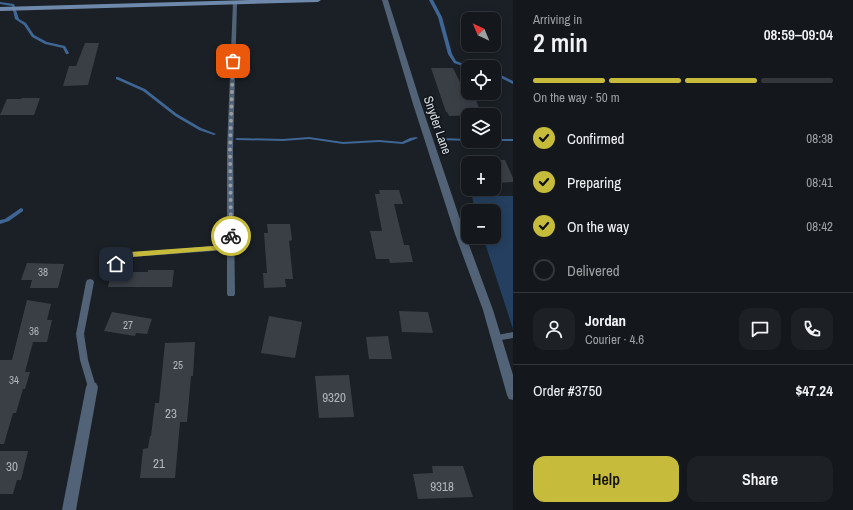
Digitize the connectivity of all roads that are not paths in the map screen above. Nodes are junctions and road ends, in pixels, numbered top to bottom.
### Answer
1 (318, 0) edge
2 (385, 0) edge
3 (235, 3) junction
4 (0, 9) edge
5 (230, 247) junction
6 (116, 264) dead end
7 (90, 282) dead end
8 (231, 294) dead end
9 (513, 335) edge
10 (496, 338) junction
11 (92, 387) joint
12 (513, 394) edge
13 (69, 510) edge

1 - 3 street
2 - 10 street, Snyder Lane
3 - 4 street
3 - 5 lane
5 - 6 lane
5 - 8 lane
7 - 11 lane
9 - 10 lane
10 - 12 street, Snyder Lane
11 - 13 street

